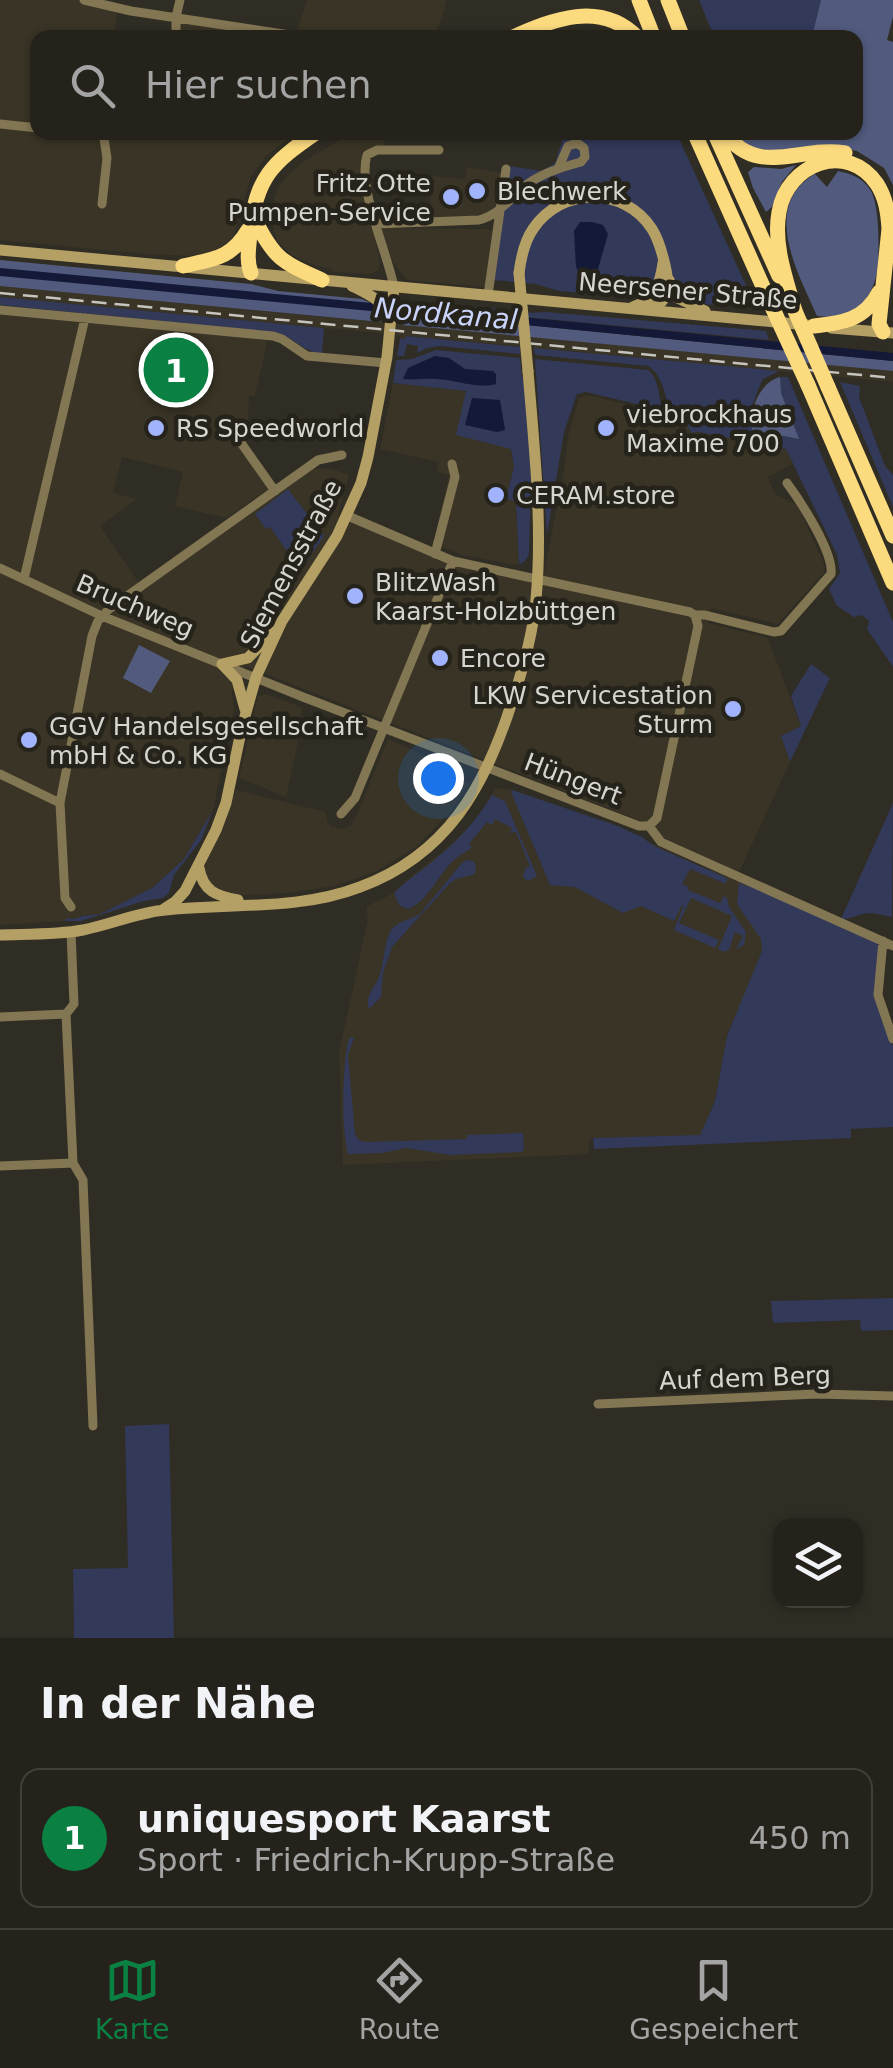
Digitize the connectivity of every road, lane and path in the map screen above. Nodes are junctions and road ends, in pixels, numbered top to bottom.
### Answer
1 (84, 0) edge
2 (180, 0) edge
3 (639, 0) edge
4 (660, 0) edge
5 (668, 0) edge
6 (572, 1) edge
7 (176, 17) junction
8 (537, 26) junction
9 (176, 30) edge
10 (259, 30) edge
11 (528, 30) edge
12 (628, 30) edge
13 (651, 30) edge
14 (671, 30) edge
15 (681, 30) edge
16 (0, 124) edge
17 (30, 127) edge
18 (104, 140) edge
19 (307, 140) edge
20 (698, 140) edge
21 (718, 140) edge
22 (730, 140) edge
23 (439, 150) dead end
24 (506, 169) dead end
25 (558, 169) dead end
26 (893, 201) edge
27 (102, 204) dead end
28 (500, 212) junction
29 (254, 222) junction
30 (376, 224) junction
31 (0, 250) edge
32 (664, 259) junction
33 (893, 265) edge
34 (183, 266) junction
35 (252, 272) junction
36 (668, 278) junction
37 (322, 280) junction
38 (344, 282) junction
39 (889, 289) edge
40 (394, 293) junction
41 (488, 295) junction
42 (628, 308) junction
43 (0, 310) edge
44 (649, 310) junction
45 (795, 311) junction
46 (729, 317) junction
47 (85, 318) junction
48 (392, 322) junction
49 (814, 326) junction
50 (888, 333) edge
51 (386, 363) junction
52 (239, 440) dead end
53 (342, 455) dead end
54 (452, 464) dead end
55 (787, 484) dead end
56 (275, 491) junction
57 (348, 516) junction
58 (893, 536) edge
59 (436, 554) junction
60 (453, 561) junction
61 (0, 568) edge
62 (24, 579) junction
63 (537, 579) junction
64 (893, 583) edge
65 (695, 615) junction
66 (102, 616) junction
67 (282, 621) junction
68 (222, 664) junction
69 (256, 677) junction
70 (245, 713) junction
71 (384, 728) junction
72 (488, 768) junction
73 (0, 774) edge
74 (60, 803) junction
75 (341, 814) dead end
76 (649, 826) junction
77 (199, 865) junction
78 (262, 904) junction
79 (71, 907) dead end
80 (182, 909) junction
81 (156, 912) junction
82 (71, 932) junction
83 (0, 935) edge
84 (888, 943) edge
85 (66, 1014) junction
86 (0, 1017) edge
87 (893, 1039) edge
88 (72, 1163) junction
89 (0, 1166) edge
90 (893, 1396) edge
91 (598, 1404) dead end
92 (94, 1426) dead end

1 - 7 street
2 - 7 street
3 - 13 highway
4 - 14 highway
5 - 15 highway
6 - 8 highway
7 - 9 street
7 - 10 street
8 - 11 highway
8 - 12 highway
16 - 17 street
18 - 27 street
19 - 29 highway
20 - 64 highway, bridge
21 - 45 highway
22 - 26 highway
23 - 30 street
24 - 28 street
25 - 28 street
28 - 30 street
28 - 41 street
29 - 34 highway
29 - 35 highway
29 - 37 highway
30 - 40 street
31 - 34 street, Neersener Straße
32 - 36 street
32 - 42 street
32 - 63 street, bridge
33 - 39 highway
34 - 35 street, Neersener Straße
35 - 37 street, Neersener Straße
36 - 44 street
36 - 46 street
37 - 38 street, Neersener Straße
38 - 40 street, Neersener Straße
38 - 48 street
39 - 45 highway
39 - 49 highway
39 - 50 highway
40 - 41 street, Neersener Straße
40 - 48 street, Siemensstraße
41 - 42 street, Neersener Straße
42 - 44 street, Neersener Straße
43 - 47 street
44 - 46 street, Neersener Straße
45 - 58 highway, bridge
46 - 49 street, Neersener Straße
47 - 51 street
47 - 62 street
48 - 51 street, Siemensstraße
49 - 50 street, Neersener Straße
51 - 57 street, Siemensstraße
52 - 56 street
53 - 56 street
54 - 59 street
55 - 65 street
56 - 66 street
57 - 59 street
57 - 67 street, Siemensstraße
59 - 60 street
60 - 63 street
60 - 71 street
61 - 62 street, Bruchweg
62 - 66 street, Bruchweg
63 - 65 street
63 - 72 street
65 - 76 street
66 - 68 street, Bruchweg
66 - 74 street
67 - 68 street
67 - 69 street, Siemensstraße
68 - 69 street, Bruchweg
68 - 70 street
69 - 70 street, Siemensstraße
69 - 71 street, Hüngert
70 - 77 street, Siemensstraße
71 - 72 street, Hüngert
71 - 75 street
72 - 76 street, Hüngert
72 - 78 street
73 - 74 street
74 - 79 street
76 - 84 street, Hüngert
77 - 78 street
77 - 80 street, Siemensstraße
77 - 81 street, Siemensstraße
78 - 80 street
80 - 81 street
81 - 82 street
82 - 83 street
82 - 85 street
84 - 87 street
85 - 86 street
85 - 88 street
88 - 89 street
88 - 92 street
90 - 91 street, Auf dem Berg

